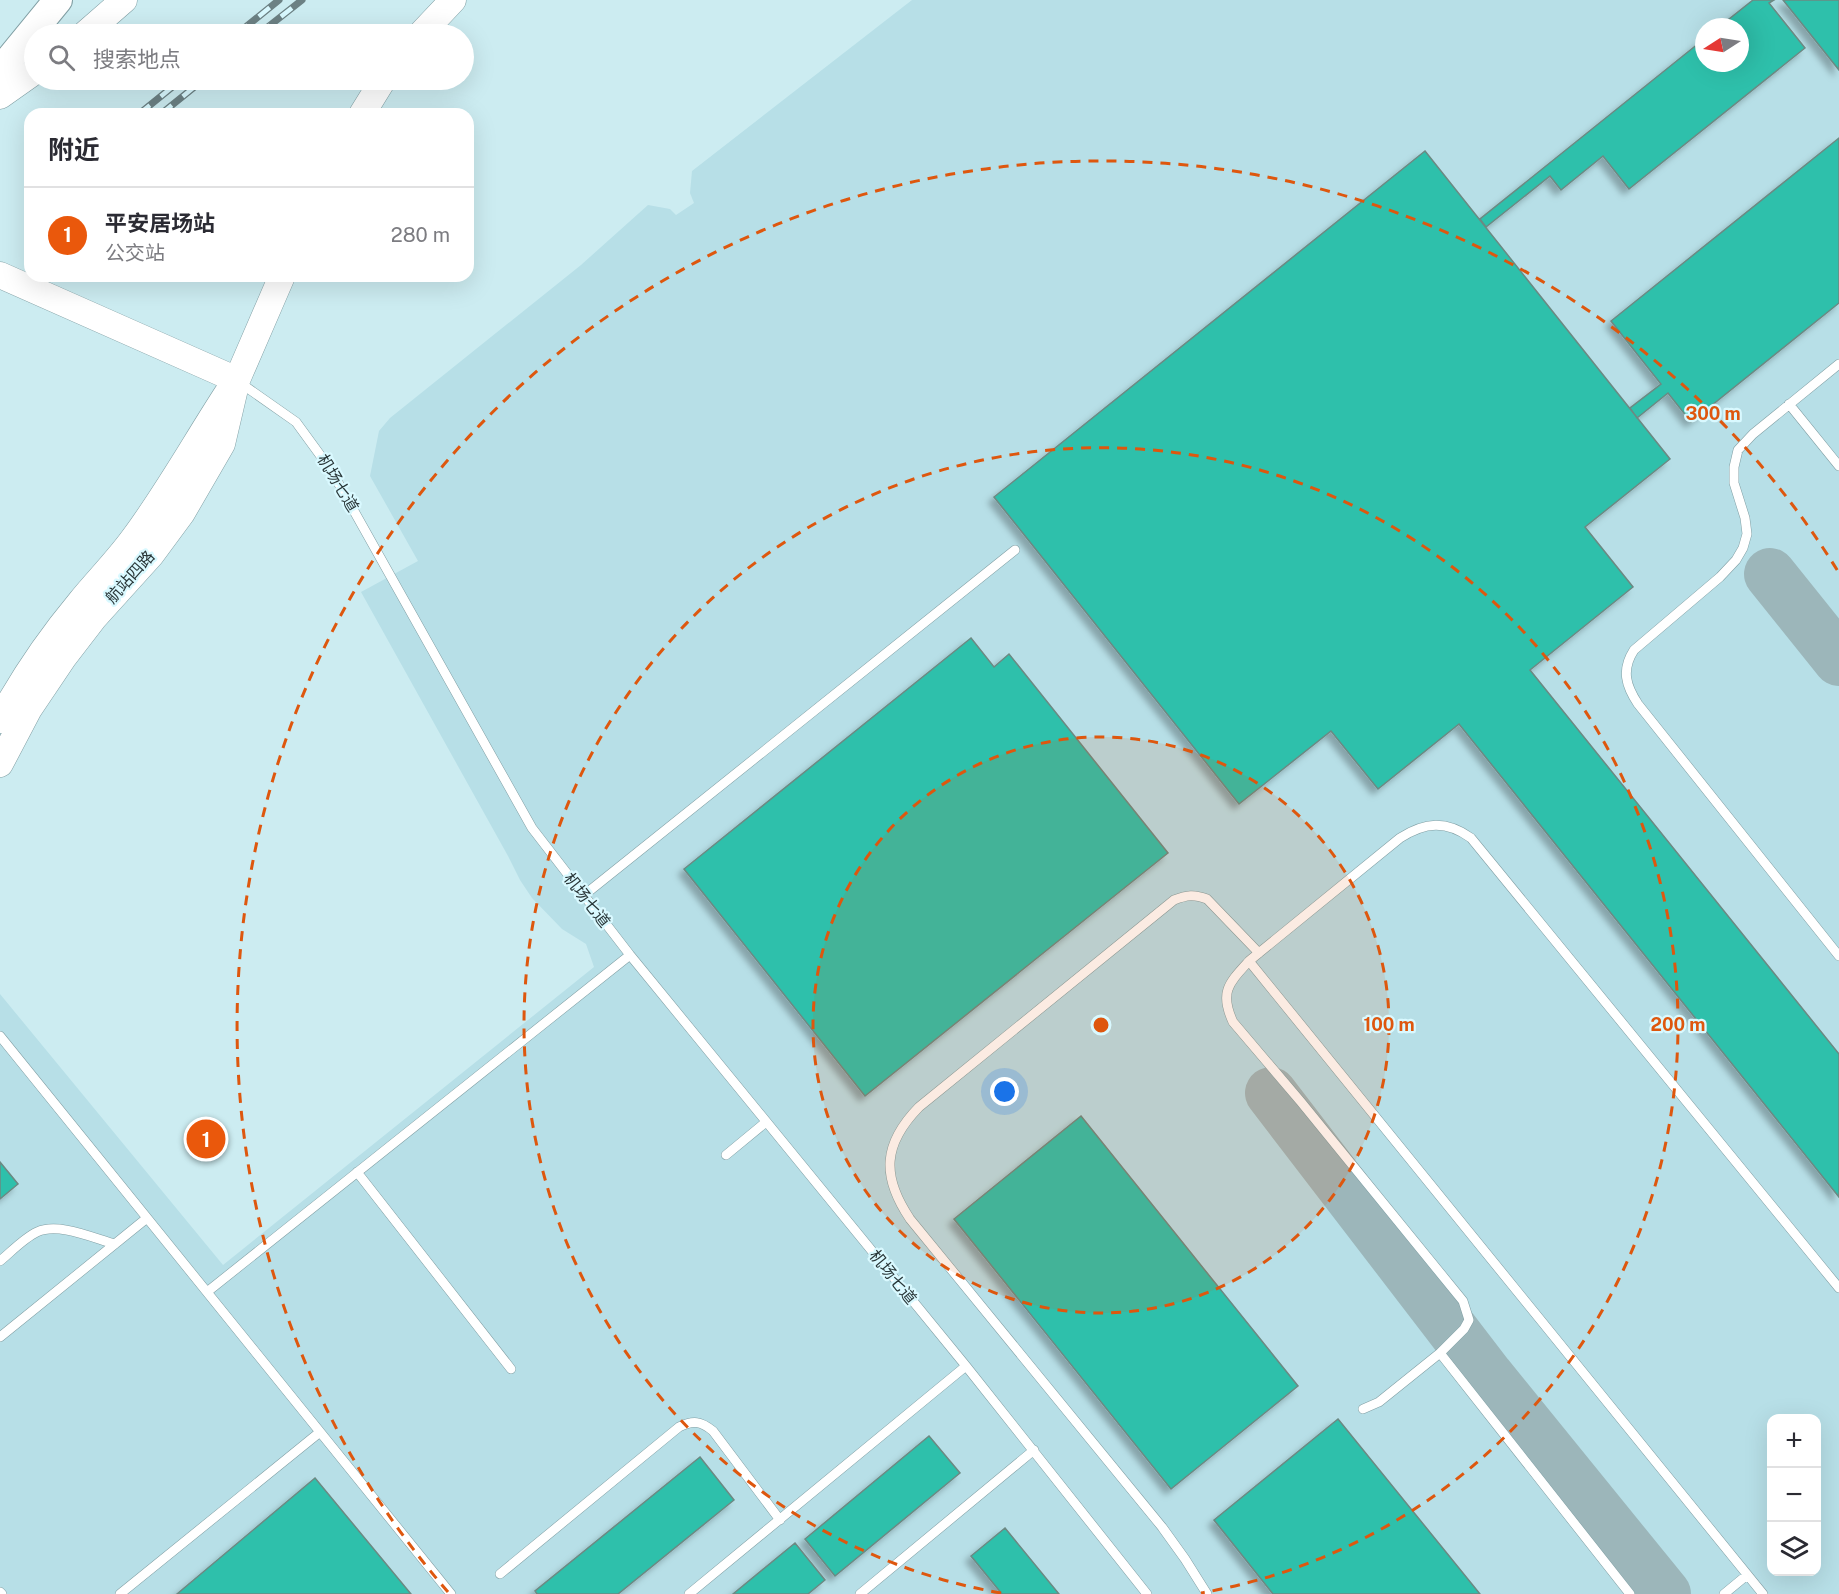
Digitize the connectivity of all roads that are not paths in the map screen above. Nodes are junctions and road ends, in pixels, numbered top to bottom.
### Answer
1 (58, 0) edge
2 (124, 0) edge
3 (453, 0) edge
4 (38, 24) edge
5 (96, 24) edge
6 (430, 24) edge
7 (24, 42) edge
8 (0, 71) edge
9 (24, 79) edge
10 (377, 90) edge
11 (0, 96) edge
12 (366, 108) edge
13 (0, 274) edge
14 (279, 282) edge
15 (1839, 364) edge
16 (237, 380) junction
17 (1789, 404) junction
18 (1839, 466) edge
19 (1015, 550) dead end
20 (0, 720) edge
21 (0, 764) edge
22 (583, 896) junction
23 (1259, 953) junction
24 (630, 955) junction
25 (1839, 956) edge
26 (1249, 961) junction
27 (0, 1036) edge
28 (766, 1122) junction
29 (726, 1155) dead end
30 (357, 1172) junction
31 (147, 1218) junction
32 (115, 1244) junction
33 (0, 1261) edge
34 (1839, 1288) edge
35 (207, 1292) junction
36 (0, 1337) edge
37 (1440, 1353) junction
38 (966, 1366) junction
39 (511, 1369) dead end
40 (1363, 1409) dead end
41 (320, 1432) junction
42 (1034, 1450) junction
43 (780, 1520) junction
44 (500, 1574) dead end
45 (1747, 1575) junction
46 (120, 1594) edge
47 (451, 1594) edge
48 (689, 1594) edge
49 (860, 1594) edge
50 (1147, 1594) edge
51 (1207, 1594) edge
52 (1630, 1594) edge
53 (1724, 1594) edge
54 (1762, 1594) edge

1 - 4 main road
2 - 5 main road
3 - 6 main road
7 - 8 main road
9 - 11 main road
10 - 12 main road
13 - 16 main road, 机场七道
14 - 16 main road, 航站四路
15 - 17 lane
16 - 20 main road, 航站四路
16 - 21 main road, 航站四路
16 - 22 lane, 机场七道
17 - 18 lane
17 - 25 lane
19 - 22 lane
22 - 24 lane, 机场七道
23 - 26 lane
23 - 34 lane
23 - 51 lane
24 - 28 lane, 机场七道
24 - 30 lane
26 - 37 lane
26 - 45 lane
27 - 31 lane
28 - 29 lane
28 - 38 lane, 机场七道
30 - 35 lane
30 - 39 lane
31 - 32 lane
31 - 35 lane
32 - 33 lane
32 - 36 lane
35 - 41 lane
37 - 40 lane
37 - 52 lane
38 - 42 lane, 机场七道
38 - 43 lane
41 - 46 lane
41 - 47 lane
42 - 49 lane
42 - 50 lane, 机场七道
43 - 44 lane
43 - 48 lane
45 - 53 lane
45 - 54 lane

